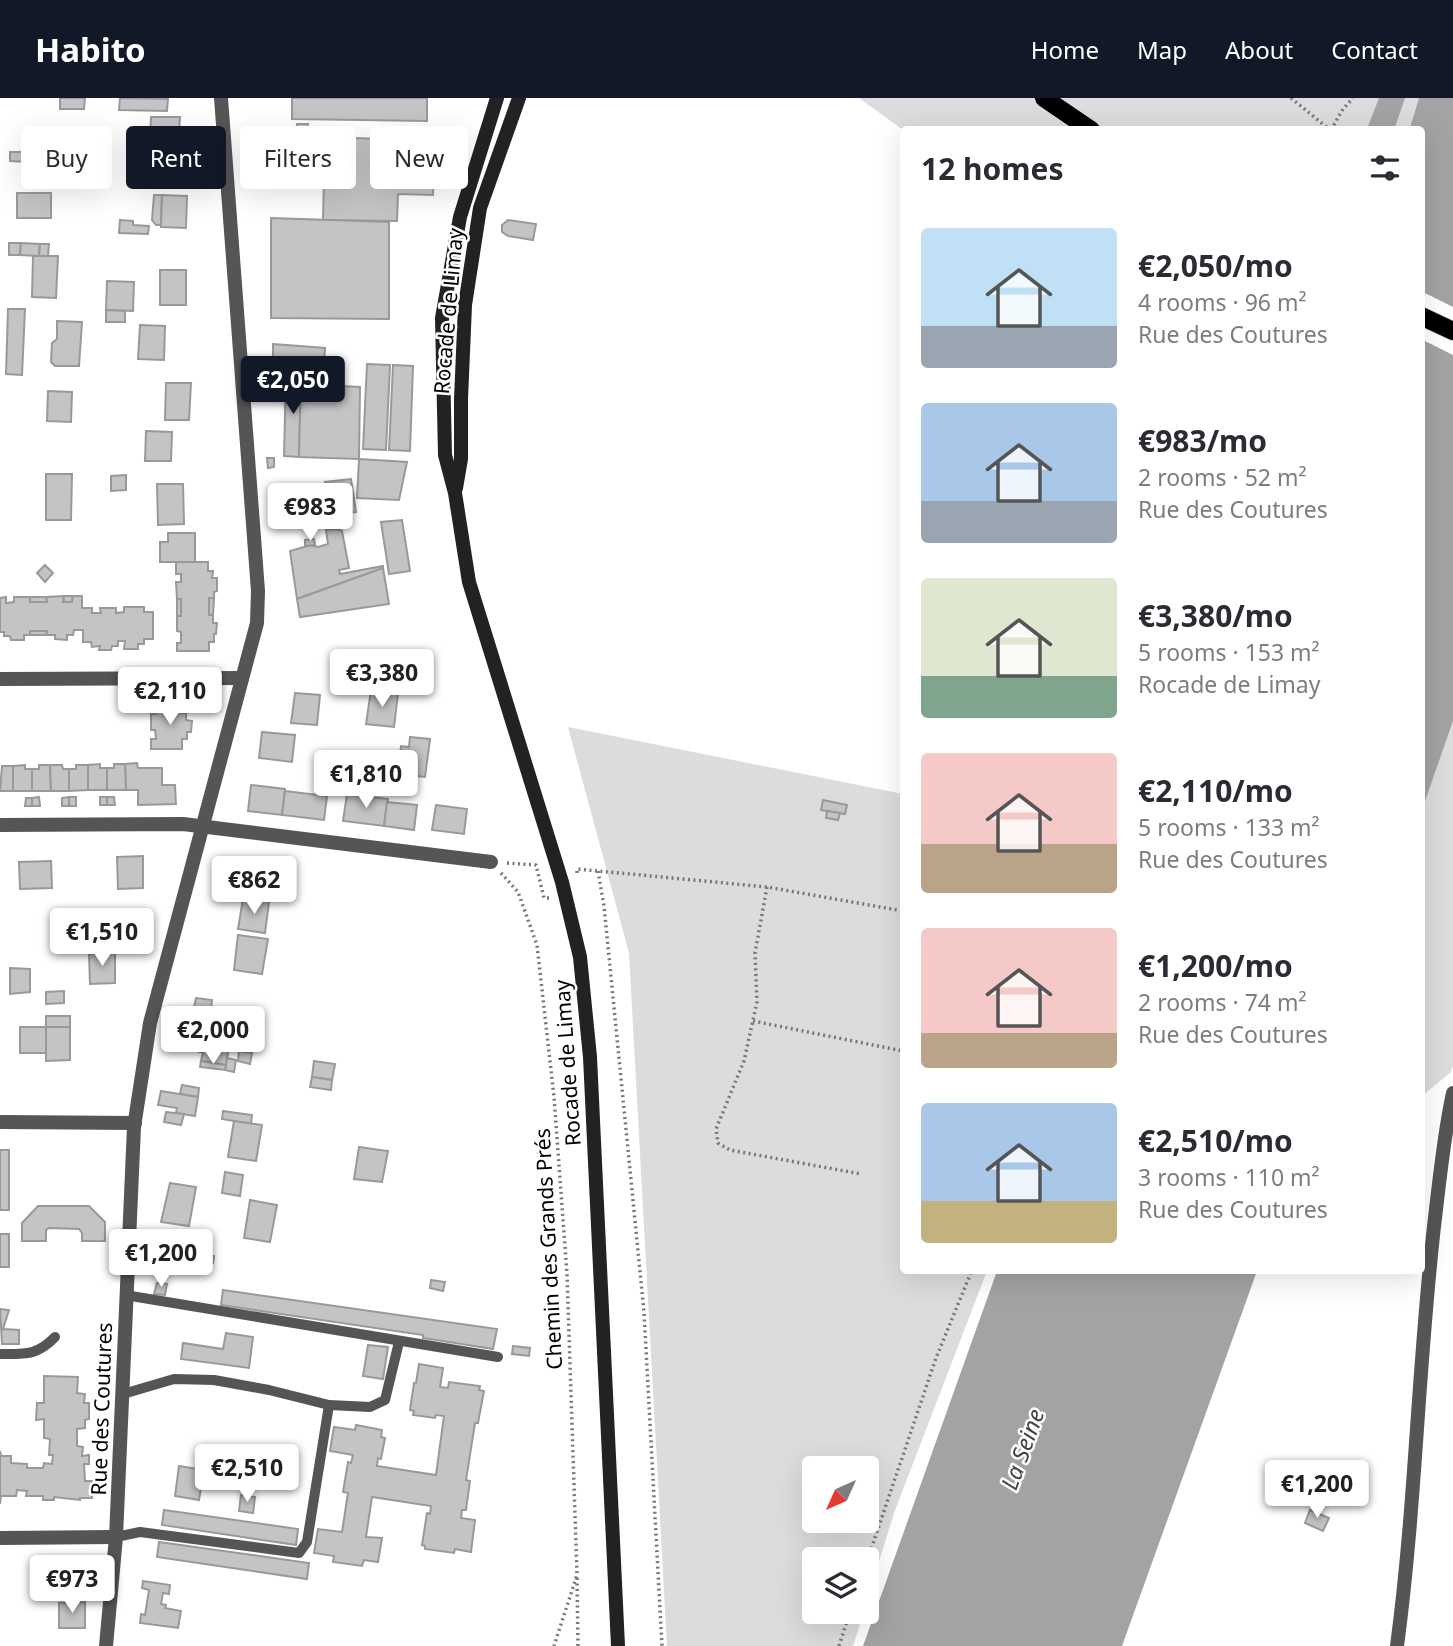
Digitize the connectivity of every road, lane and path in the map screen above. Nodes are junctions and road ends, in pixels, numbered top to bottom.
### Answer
1 (220, 98) edge
2 (497, 98) edge
3 (519, 98) edge
4 (1291, 98) edge
5 (1353, 98) edge
6 (1050, 101) edge
7 (1085, 126) edge
8 (1326, 126) edge
9 (1333, 126) edge
10 (1425, 318) edge
11 (1453, 331) edge
12 (455, 493) junction
13 (242, 678) junction
14 (0, 679) edge
15 (0, 825) edge
16 (203, 828) junction
17 (491, 862) junction
18 (536, 865) dead end
19 (577, 869) dead end
20 (598, 871) junction
21 (767, 887) junction
22 (900, 910) edge
23 (753, 1021) junction
24 (900, 1050) edge
25 (1453, 1093) edge
26 (0, 1122) edge
27 (135, 1124) junction
28 (861, 1174) dead end
29 (970, 1274) edge
30 (125, 1296) junction
31 (55, 1337) dead end
32 (399, 1342) junction
33 (0, 1354) edge
34 (498, 1357) dead end
35 (123, 1394) junction
36 (329, 1405) junction
37 (116, 1537) junction
38 (0, 1538) edge
39 (872, 1547) edge
40 (577, 1575) junction
41 (846, 1624) edge
42 (106, 1646) edge
43 (554, 1646) edge
44 (578, 1646) edge
45 (618, 1646) edge
46 (662, 1646) edge
47 (839, 1646) edge
48 (1396, 1646) edge

1 - 13 street, Rue des Coutures
2 - 12 main road, Rocade de Limay
3 - 12 main road, Rocade de Limay
4 - 8 path
5 - 9 path
6 - 7 main road
10 - 11 main road
12 - 45 main road, Rocade de Limay
13 - 14 street
13 - 16 street, Rue des Coutures
15 - 16 street
16 - 17 street
16 - 27 street, Rue des Coutures
17 - 18 path
17 - 40 path, Chemin des Grands Prés
19 - 20 path
20 - 21 path
20 - 46 path
21 - 22 path
21 - 23 path
23 - 24 path
23 - 28 path
25 - 48 street
26 - 27 street
27 - 30 street, Rue des Coutures
29 - 39 path
30 - 32 lane
30 - 35 street, Rue des Coutures
31 - 33 lane
32 - 34 lane
32 - 36 lane
35 - 36 lane
35 - 37 street, Rue des Coutures
36 - 37 lane
37 - 38 street
37 - 42 street, Rue des Coutures
40 - 43 path, Chemin des Grands Prés
40 - 44 path
41 - 47 path

